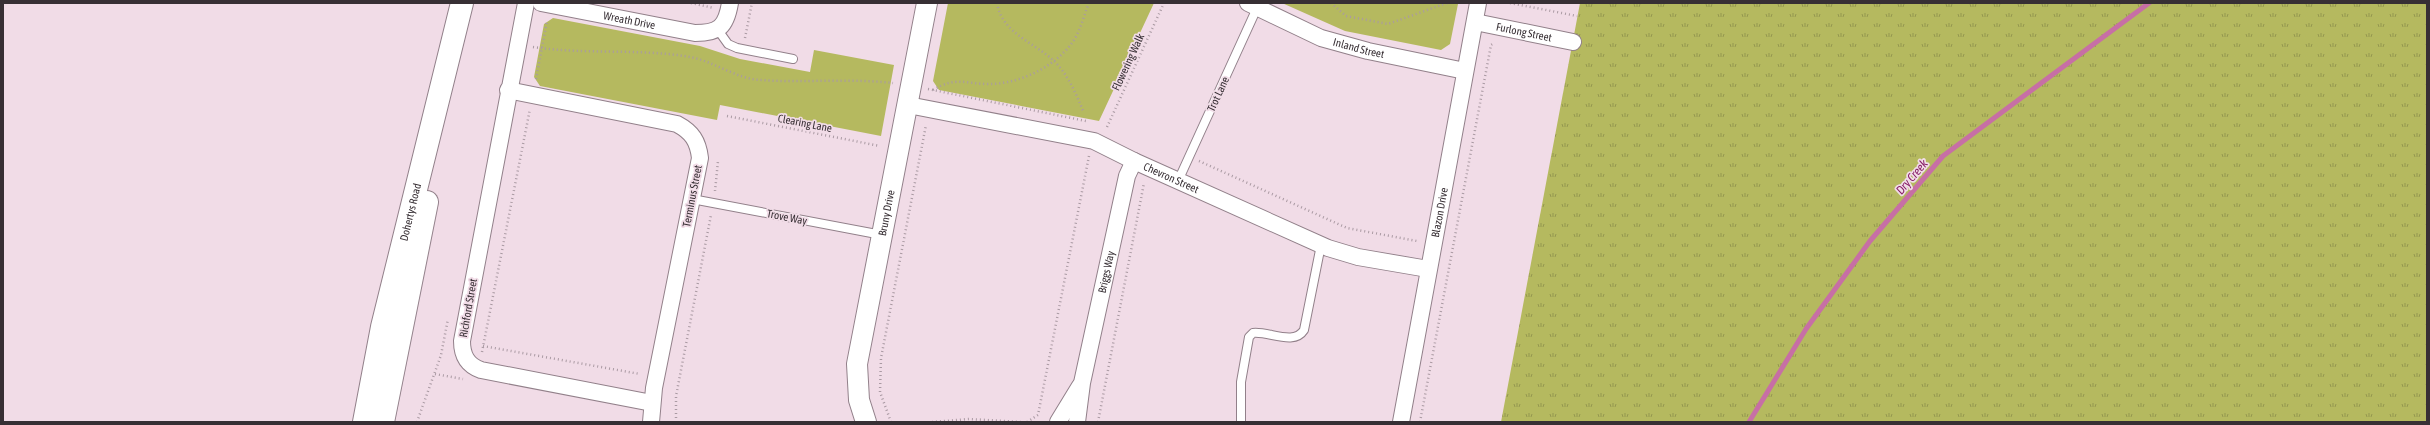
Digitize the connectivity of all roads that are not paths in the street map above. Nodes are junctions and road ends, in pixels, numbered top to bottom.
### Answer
1 (462, 3) edge
2 (466, 3) edge
3 (526, 3) edge
4 (730, 3) edge
5 (927, 3) edge
6 (1478, 3) edge
7 (545, 4) edge
8 (1253, 5) edge
9 (1475, 22) junction
10 (718, 30) junction
11 (1573, 42) dead end
12 (793, 59) dead end
13 (1465, 71) junction
14 (508, 90) junction
15 (910, 95) junction
16 (1134, 161) junction
17 (1178, 181) junction
18 (692, 199) junction
19 (882, 235) junction
20 (1321, 245) junction
21 (1428, 269) junction
22 (1082, 383) junction
23 (646, 402) junction
24 (364, 422) edge
25 (383, 422) edge
26 (651, 422) edge
27 (866, 422) edge
28 (1058, 422) edge
29 (1077, 422) edge
30 (1241, 422) edge
31 (1401, 422) edge

1 - 24 main road, Dohertys Road
2 - 25 main road, Dohertys Road
3 - 14 street
4 - 10 street
5 - 15 street, Bruny Drive
6 - 9 street, Blazon Drive
7 - 10 street, Wreath Drive
8 - 13 street, Inland Street
8 - 17 lane, Trot Lane
9 - 11 street, Furlong Street
9 - 13 street, Blazon Drive
10 - 12 lane
13 - 21 street, Blazon Drive
14 - 18 street, Terminus Street
14 - 23 street, Richford Street
15 - 16 street, Chevron Street
15 - 19 street, Bruny Drive
16 - 17 street, Chevron Street
16 - 22 street, Briggs Way
17 - 20 street, Chevron Street
18 - 19 lane, Trove Way
18 - 23 street, Terminus Street
19 - 27 street, Bruny Drive
20 - 21 street, Chevron Street
20 - 30 lane
21 - 31 street, Blazon Drive
22 - 28 street, Briggs Way
22 - 29 street, Briggs Way
23 - 26 street, Terminus Street

